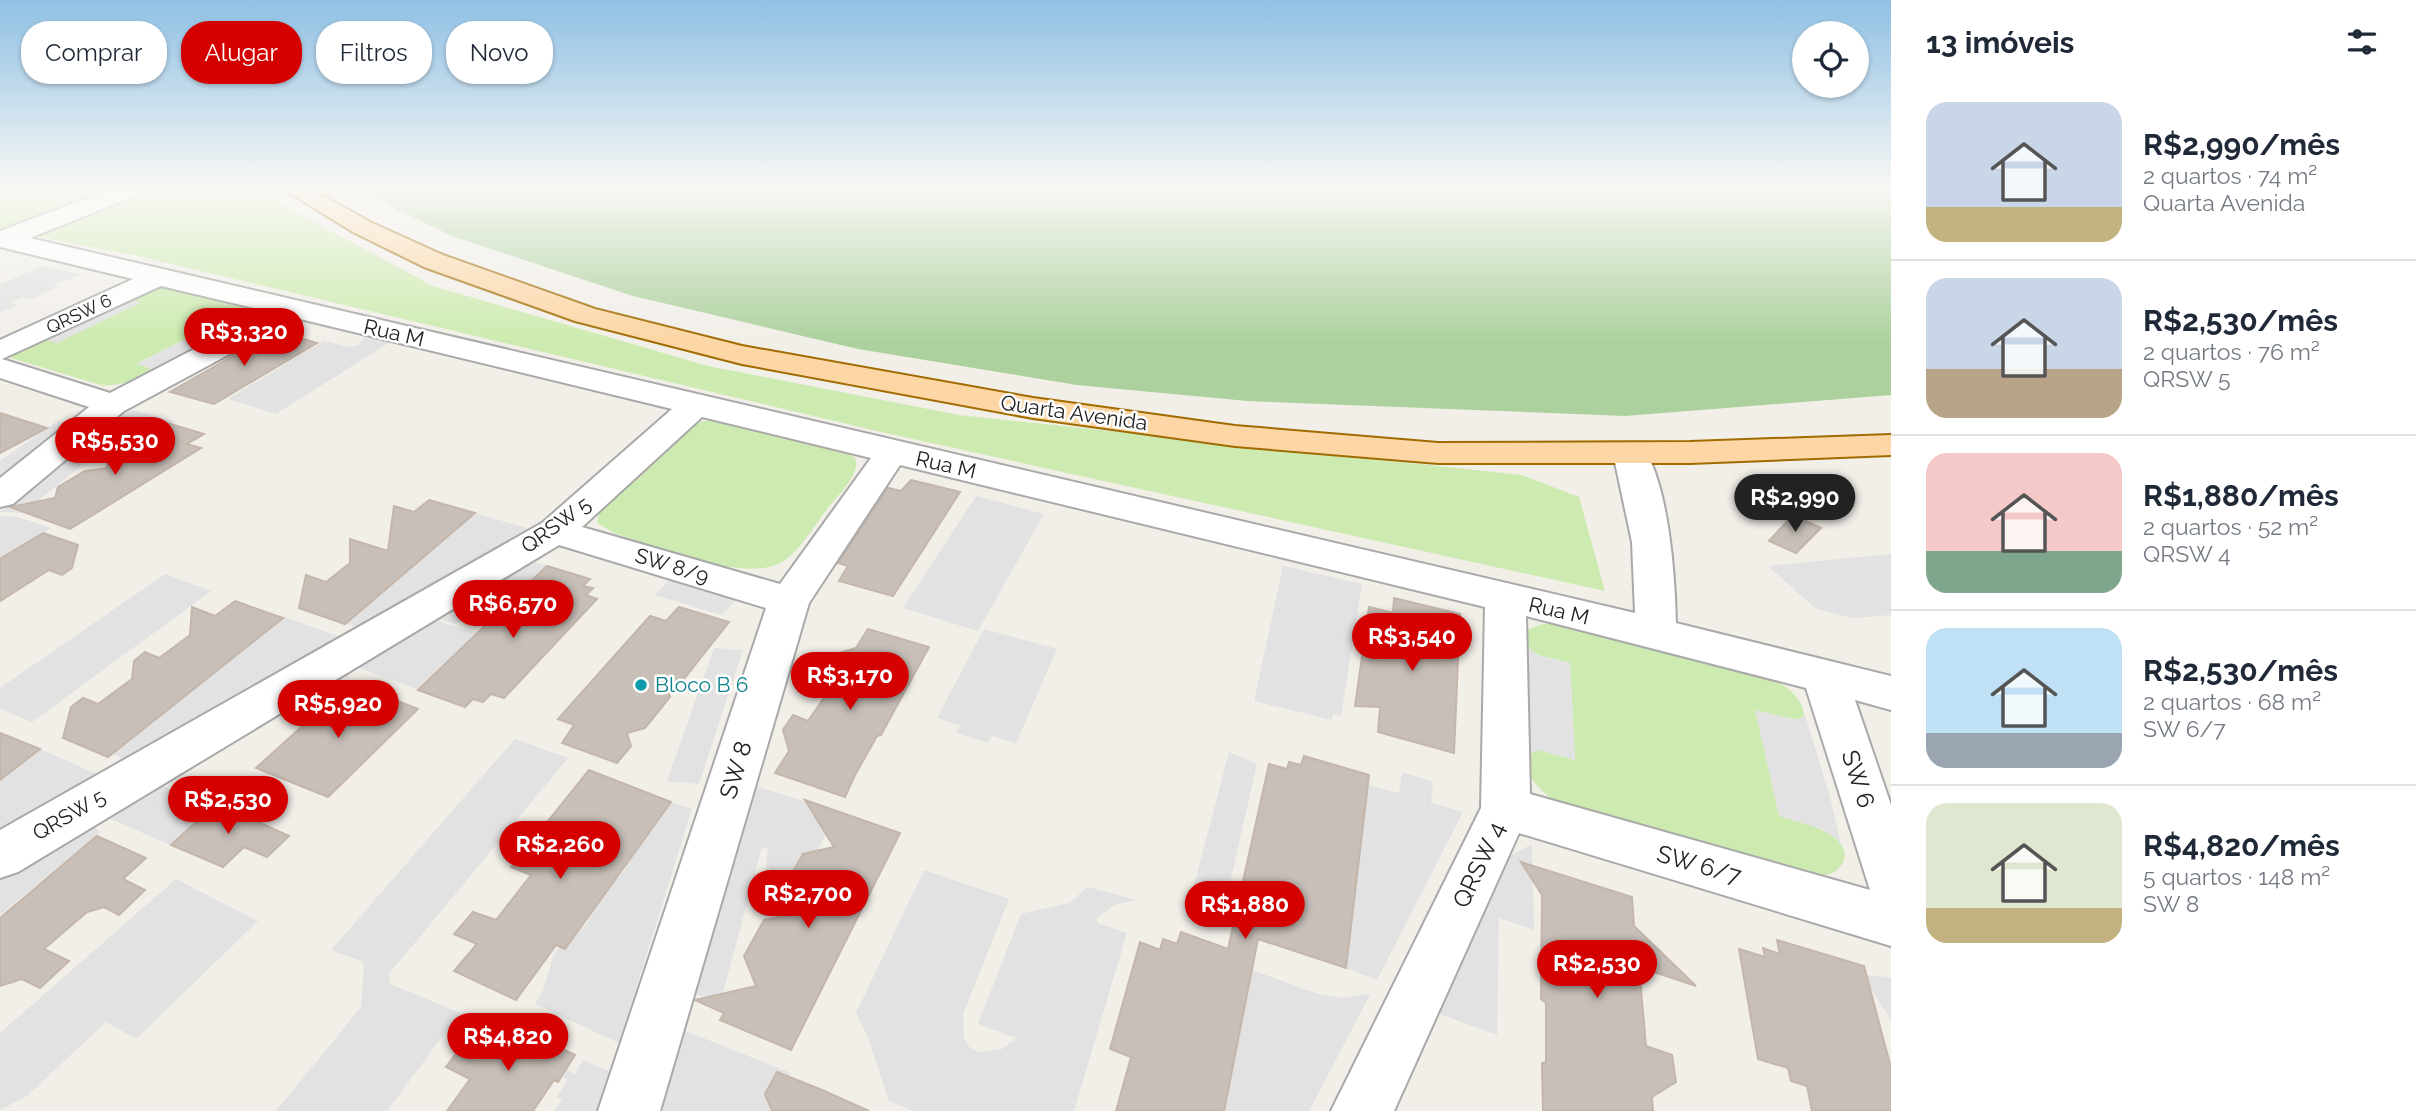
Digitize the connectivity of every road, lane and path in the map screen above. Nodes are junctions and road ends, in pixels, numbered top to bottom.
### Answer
1 (2, 239) edge
2 (382, 239) edge
3 (158, 277) junction
4 (293, 309) junction
5 (0, 351) edge
6 (0, 368) edge
7 (113, 404) junction
8 (696, 405) junction
9 (1891, 445) edge
10 (892, 452) junction
11 (1630, 453) junction
12 (0, 496) edge
13 (555, 531) junction
14 (1505, 599) junction
15 (789, 601) junction
16 (1655, 633) junction
17 (1825, 677) junction
18 (1891, 693) edge
19 (1506, 808) junction
20 (0, 856) edge
21 (1891, 880) edge
22 (1891, 921) edge
23 (629, 1111) edge
24 (1362, 1111) edge

1 - 3 street, Rua M
2 - 11 main road, Quarta Avenida
3 - 4 street, Rua M
3 - 5 street, QRSW 6
4 - 7 street
4 - 8 street, Rua M
6 - 7 street
7 - 12 street
8 - 10 street, Rua M
8 - 13 street, QRSW 5
9 - 11 main road, Quarta Avenida
10 - 14 street, Rua M
10 - 15 street, SW 8
11 - 16 street
13 - 15 street, SW 8/9
13 - 20 street, QRSW 5
14 - 16 street, Rua M
14 - 19 street, QRSW 4
15 - 23 street, SW 8
16 - 17 street, Rua M
17 - 18 street, Rua M
17 - 21 street, SW 6
19 - 22 street, SW 6/7
19 - 24 street, QRSW 4

